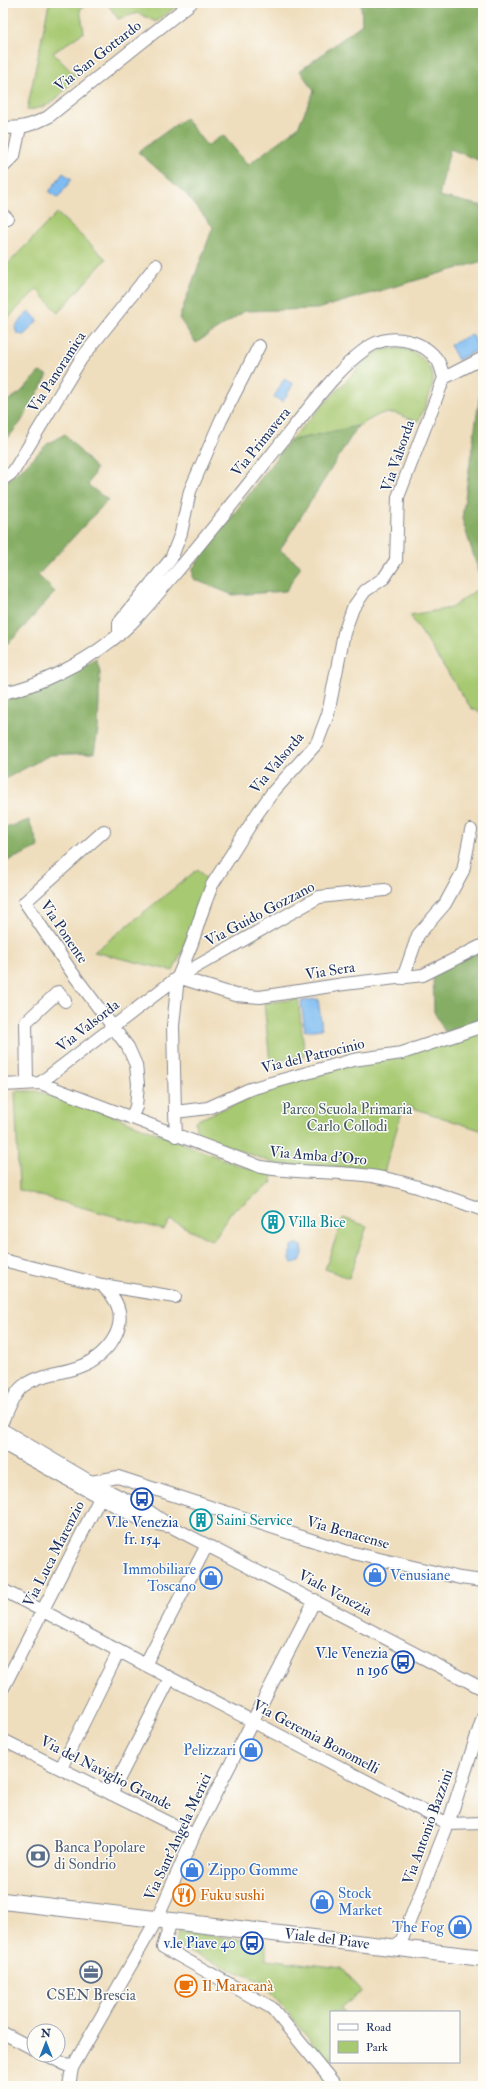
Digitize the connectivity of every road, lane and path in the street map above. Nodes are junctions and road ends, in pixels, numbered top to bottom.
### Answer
1 (191, 3) edge
2 (3, 127) edge
3 (20, 127) junction
4 (3, 167) edge
5 (156, 265) dead end
6 (259, 346) dead end
7 (483, 358) edge
8 (444, 378) junction
9 (3, 479) edge
10 (119, 634) junction
11 (3, 693) edge
12 (471, 830) dead end
13 (104, 831) dead end
14 (385, 890) dead end
15 (483, 945) edge
16 (178, 977) junction
17 (403, 978) junction
18 (65, 1000) dead end
19 (112, 1026) junction
20 (483, 1026) edge
21 (27, 1083) junction
22 (40, 1083) junction
23 (3, 1085) edge
24 (175, 1112) junction
25 (131, 1118) junction
26 (176, 1136) junction
27 (483, 1210) edge
28 (3, 1260) edge
29 (102, 1285) junction
30 (176, 1297) dead end
31 (3, 1420) edge
32 (3, 1430) edge
33 (3, 1444) edge
34 (91, 1482) junction
35 (100, 1498) junction
36 (172, 1527) junction
37 (207, 1545) junction
38 (483, 1581) edge
39 (3, 1590) edge
40 (315, 1600) junction
41 (43, 1611) junction
42 (119, 1651) junction
43 (145, 1665) junction
44 (170, 1678) junction
45 (3, 1688) edge
46 (483, 1689) edge
47 (483, 1717) edge
48 (253, 1721) junction
49 (3, 1740) edge
50 (60, 1768) junction
51 (111, 1794) junction
52 (483, 1823) edge
53 (448, 1824) junction
54 (194, 1835) junction
55 (3, 1902) edge
56 (164, 1920) junction
57 (399, 1947) junction
58 (483, 1958) edge
59 (3, 2033) edge
60 (26, 2045) edge
61 (62, 2063) edge
62 (72, 2068) junction
63 (69, 2086) edge
64 (336, 2086) edge

1 - 3 street, Via San Gottardo
2 - 3 street
3 - 4 street
5 - 9 street, Via Panoramica
6 - 10 street
7 - 8 street
8 - 10 street, Via Primavera
8 - 16 street, Via Valsorda
10 - 11 street, Via Primavera
12 - 17 street
13 - 19 street, Via Ponente
14 - 16 street, Via Guido Gozzano
15 - 17 street, Via Sera
16 - 17 street, Via Sera
16 - 19 street, Via Valsorda
16 - 24 street
18 - 21 street
19 - 22 street, Via Valsorda
19 - 25 street
20 - 24 street, Via del Patrocinio
21 - 22 street, Via Amba d'Oro
21 - 23 street, Via Amba d'Oro
22 - 25 street, Via Amba d'Oro
24 - 26 street
25 - 26 street, Via Amba d'Oro
26 - 27 street, Via Amba d'Oro
28 - 29 street
29 - 30 street
29 - 31 street
32 - 34 street, Viale Venezia
33 - 35 street, Viale Venezia
34 - 36 street, Viale Venezia
34 - 38 street, Via Benacense
35 - 36 street, Viale Venezia
35 - 41 street, Via Luca Marenzio
36 - 37 street, Viale Venezia
37 - 40 street, Viale Venezia
37 - 43 street
39 - 41 street, Via Geremia Bonomelli
40 - 46 street, Viale Venezia
40 - 48 street, Via Sant'Angela Merici
41 - 42 street, Via Geremia Bonomelli
41 - 45 street, Via Luca Marenzio
42 - 43 street, Via Geremia Bonomelli
42 - 50 street
43 - 44 street, Via Geremia Bonomelli
44 - 48 street, Via Geremia Bonomelli
44 - 51 street
47 - 53 street, Via Antonio Bazzini
48 - 53 street, Via Geremia Bonomelli
48 - 54 street, Via Sant'Angela Merici
49 - 50 street, Via del Naviglio Grande
50 - 51 street, Via del Naviglio Grande
51 - 54 street, Via del Naviglio Grande
52 - 53 street
53 - 57 street, Via Antonio Bazzini
54 - 56 street, Via Sant'Angela Merici
55 - 56 main road, Viale del Piave
56 - 57 main road, Viale del Piave
56 - 62 street, Via Sant'Angela Merici
56 - 64 street
57 - 58 main road, Viale del Piave
59 - 60 street
61 - 62 street
62 - 63 street, Via Sant'Angela Merici

